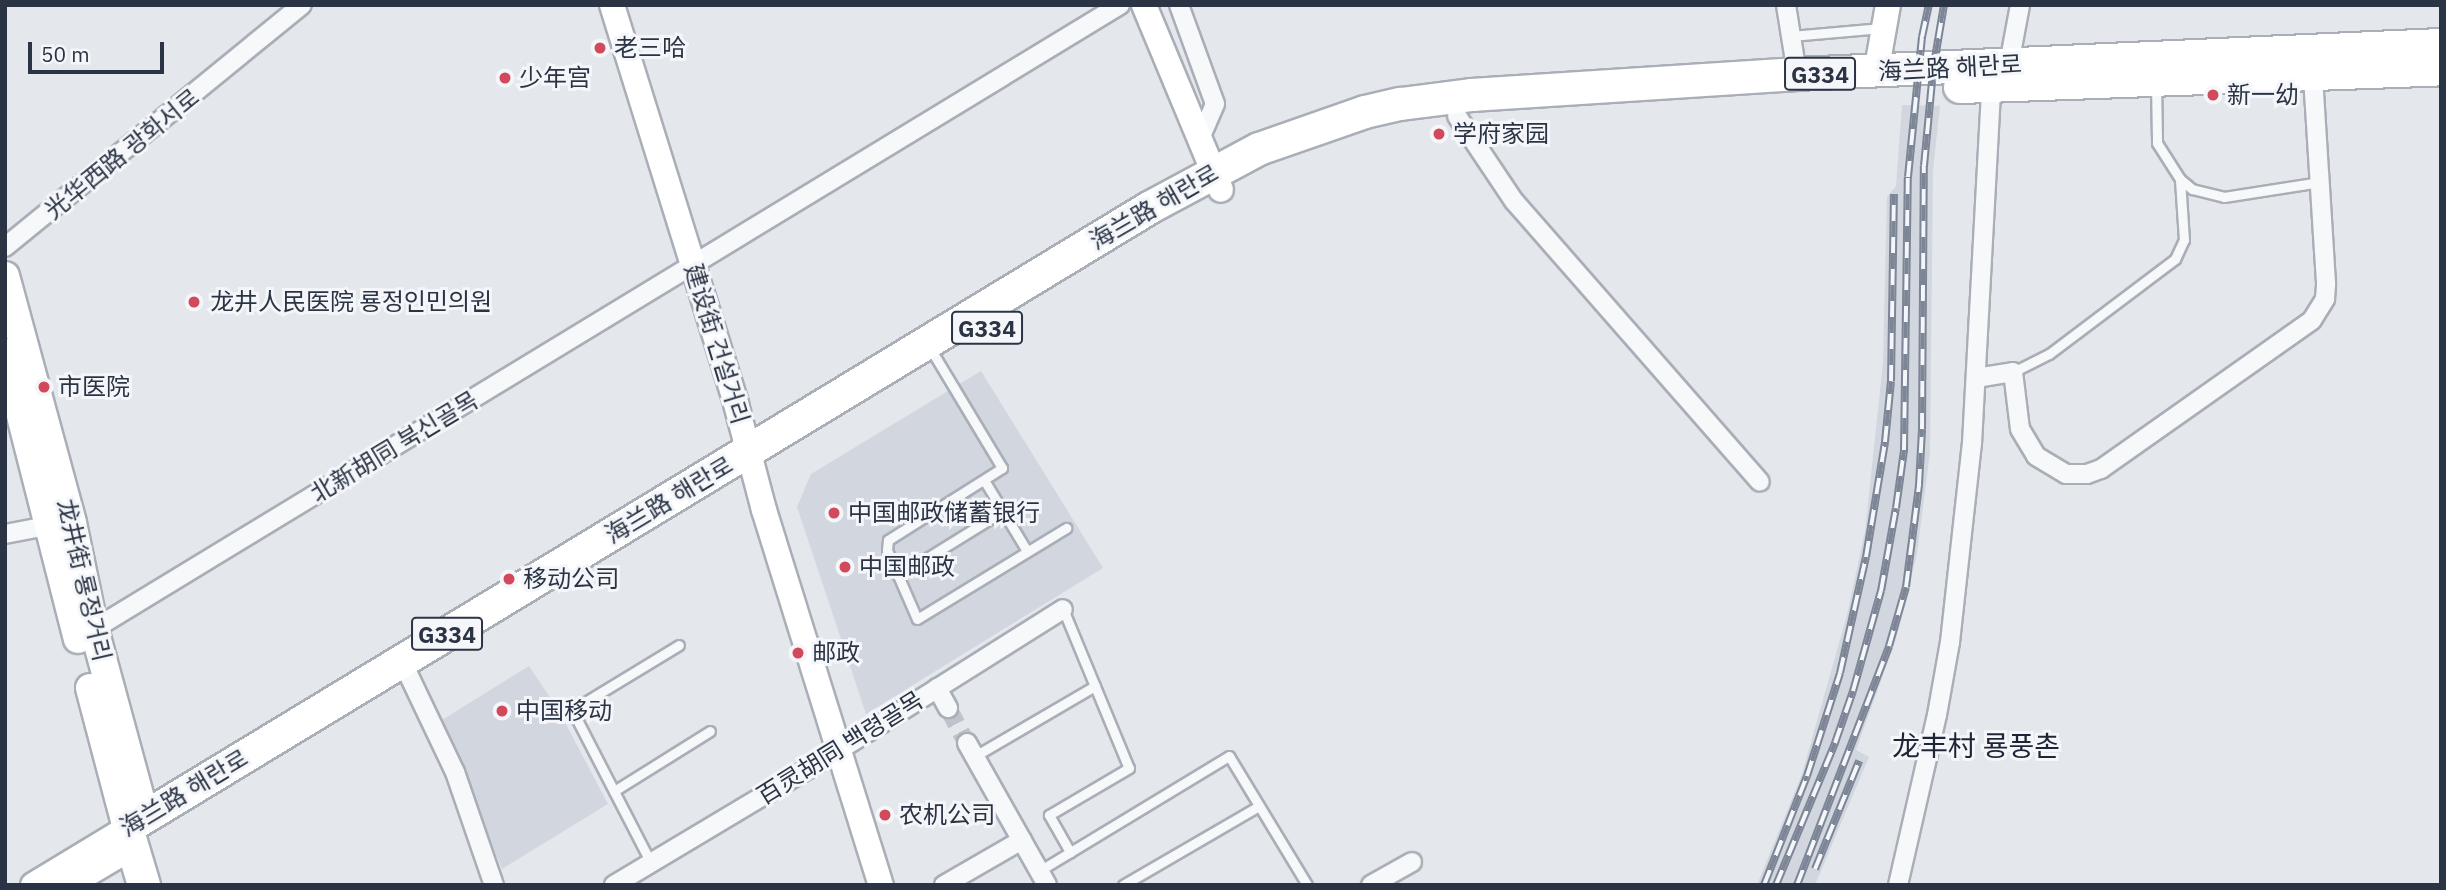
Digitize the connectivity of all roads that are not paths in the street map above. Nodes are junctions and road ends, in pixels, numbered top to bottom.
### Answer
1 (302, 5) edge
2 (612, 5) edge
3 (1120, 5) edge
4 (1144, 5) edge
5 (1179, 5) edge
6 (1786, 5) edge
7 (2020, 5) edge
8 (1886, 17) edge
9 (1791, 36) junction
10 (2441, 45) edge
11 (2441, 69) edge
12 (1876, 73) junction
13 (1797, 74) junction
14 (2000, 75) junction
15 (2313, 76) junction
16 (2156, 82) junction
17 (1457, 116) junction
18 (1199, 141) junction
19 (2180, 179) junction
20 (1217, 181) junction
21 (2320, 182) junction
22 (5, 247) edge
23 (693, 264) junction
24 (5, 276) edge
25 (932, 351) junction
26 (5, 353) edge
27 (2013, 372) junction
28 (1976, 378) junction
29 (752, 460) junction
30 (984, 480) junction
31 (1760, 482) dead end
32 (1003, 511) junction
33 (61, 524) junction
34 (1066, 528) dead end
35 (5, 534) edge
36 (1027, 551) junction
37 (898, 576) junction
38 (1063, 609) joint
39 (94, 629) junction
40 (679, 645) dead end
41 (407, 670) junction
42 (1095, 686) junction
43 (937, 688) junction
44 (948, 708) tunnel mouth
45 (710, 731) dead end
46 (841, 749) junction
47 (971, 749) joint
48 (614, 791) junction
49 (1259, 806) junction
50 (139, 832) junction
51 (1022, 840) junction
52 (1070, 852) junction
53 (1412, 862) dead end
54 (651, 863) junction
55 (1043, 878) edge
56 (33, 885) edge
57 (69, 885) edge
58 (144, 885) edge
59 (159, 885) edge
60 (494, 885) edge
61 (614, 885) edge
62 (881, 885) edge
63 (944, 885) edge
64 (1123, 885) edge
65 (1307, 885) edge
66 (1371, 885) edge
67 (1898, 885) edge

1 - 22 street, 光华西路 광화서로
2 - 23 street, 建设街 건설거리
3 - 23 street, 北新胡同 북신골목
4 - 18 street
5 - 18 street
6 - 9 street
7 - 14 street
8 - 9 lane
8 - 12 street
9 - 13 street
10 - 14 highway, 海兰路 해란로 / G334
11 - 15 highway, 海兰路 해란로 / G334
12 - 13 highway, 海兰路 해란로 / G334
12 - 14 highway, 海兰路 해란로 / G334
13 - 20 highway, 海兰路 해란로 / G334
14 - 16 highway, 海兰路 해란로 / G334
14 - 17 highway, 海兰路 해란로 / G334
14 - 28 street
15 - 16 highway, 海兰路 해란로 / G334
15 - 21 street
16 - 19 lane
17 - 20 highway, 海兰路 해란로 / G334
17 - 31 street
18 - 20 street
19 - 21 lane
19 - 27 lane
20 - 25 highway, 海兰路 해란로 / G334
21 - 27 street
23 - 29 street, 建设街 건설거리
23 - 39 street, 北新胡同 북신골목
24 - 33 main road, 龙井街 룡정거리
25 - 29 highway, 海兰路 해란로 / G334
25 - 30 lane
26 - 33 main road, 龙井街 룡정거리
27 - 28 street
28 - 67 street
29 - 41 highway, 海兰路 해란로 / G334
29 - 46 street, 建设街 건설거리
30 - 32 lane
30 - 37 lane
32 - 36 lane
32 - 37 lane
33 - 35 street
33 - 39 main road, 龙井街 룡정거리
33 - 50 main road, 龙井街 룡정거리
34 - 36 lane
36 - 37 lane
38 - 42 lane
38 - 43 street, 百灵胡同 백령골목
39 - 50 main road, 龙井街 룡정거리
40 - 48 lane
41 - 50 highway, 海兰路 해란로 / G334
41 - 60 street
42 - 47 lane
42 - 52 lane
43 - 44 street
43 - 46 street, 百灵胡同 백령골목
45 - 48 lane
46 - 54 street, 百灵胡同 백령골목
46 - 62 street, 建设街 건설거리
47 - 51 street
48 - 54 lane
49 - 52 lane
49 - 64 lane
49 - 65 lane
50 - 56 street, 海兰路 해란로
50 - 57 street, 海兰路 해란로
50 - 58 highway, 龙井街 룡정거리
50 - 59 highway, 龙井街 룡정거리
51 - 55 street
51 - 63 street
52 - 55 lane
53 - 66 street
54 - 61 street, 百灵胡同 백령골목

